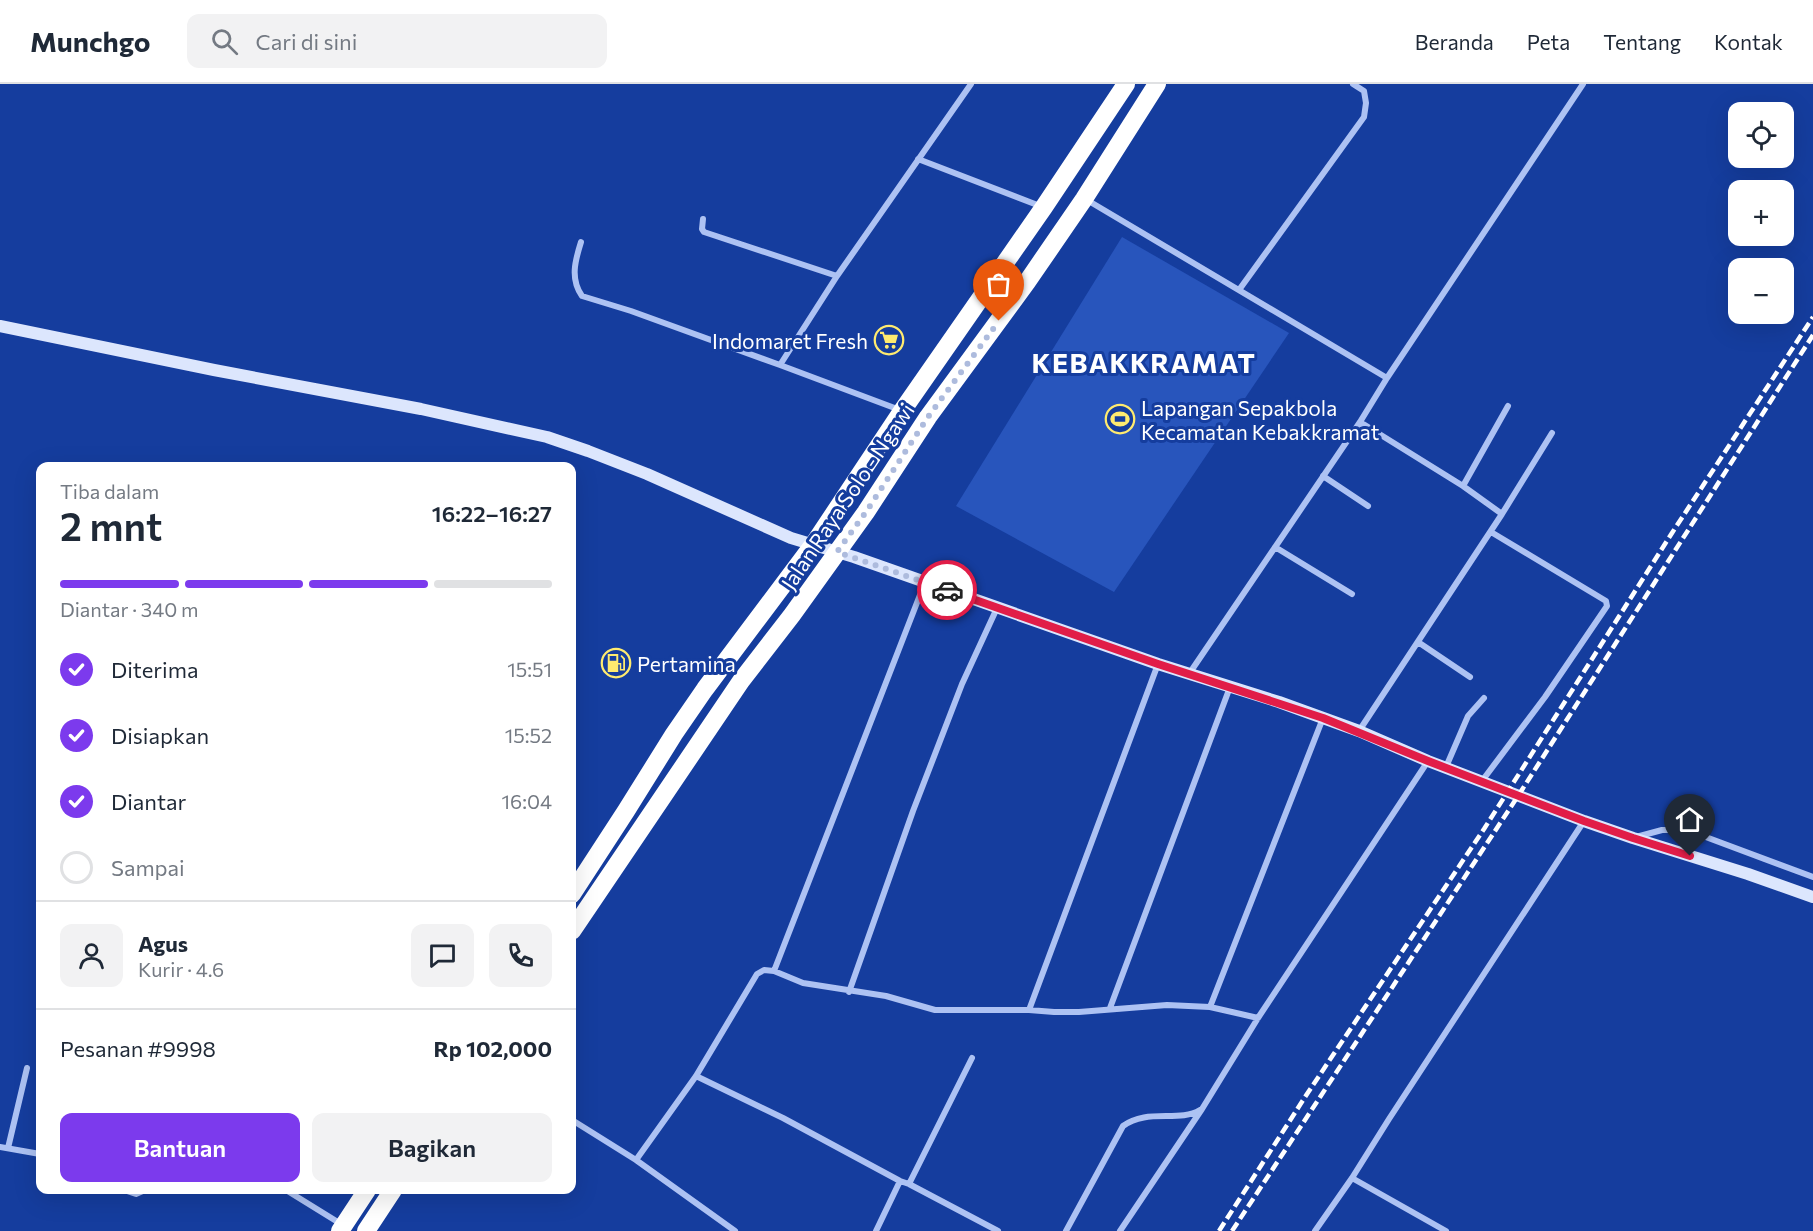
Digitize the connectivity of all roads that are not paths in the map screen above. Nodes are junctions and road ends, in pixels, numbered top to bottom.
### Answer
1 (971, 84) edge
2 (1126, 84) edge
3 (1157, 84) edge
4 (1353, 84) edge
5 (1583, 84) edge
6 (918, 159) junction
7 (1084, 199) junction
8 (1044, 207) junction
9 (703, 219) dead end
10 (581, 242) dead end
11 (837, 276) junction
12 (1239, 290) junction
13 (0, 326) edge
14 (780, 365) junction
15 (1387, 378) junction
16 (1508, 406) dead end
17 (902, 411) junction
18 (1360, 422) junction
19 (1552, 433) dead end
20 (1323, 476) junction
21 (1463, 486) junction
22 (1368, 506) dead end
23 (1502, 514) junction
24 (1491, 532) junction
25 (813, 544) junction
26 (1275, 547) junction
27 (837, 552) junction
28 (926, 582) junction
29 (1352, 594) dead end
30 (997, 607) junction
31 (1418, 642) junction
32 (1158, 664) junction
33 (1189, 674) junction
34 (1470, 677) dead end
35 (1230, 686) junction
36 (1484, 698) dead end
37 (1323, 718) junction
38 (1359, 731) junction
39 (1428, 761) junction
40 (1446, 768) junction
41 (1482, 782) junction
42 (1584, 821) junction
43 (1633, 838) junction
44 (1813, 878) edge
45 (576, 888) edge
46 (1813, 897) edge
47 (576, 925) edge
48 (774, 971) junction
49 (849, 992) junction
50 (1210, 1006) junction
51 (1110, 1008) junction
52 (1029, 1010) junction
53 (1258, 1018) junction
54 (972, 1058) dead end
55 (27, 1068) dead end
56 (696, 1076) junction
57 (1202, 1109) junction
58 (576, 1122) edge
59 (0, 1147) edge
60 (8, 1148) junction
61 (36, 1153) edge
62 (636, 1160) junction
63 (1352, 1178) junction
64 (900, 1181) junction
65 (909, 1184) junction
66 (292, 1194) edge
67 (364, 1194) edge
68 (390, 1194) edge
69 (342, 1228) edge
70 (366, 1231) edge
71 (735, 1231) edge
72 (876, 1231) edge
73 (998, 1231) edge
74 (1066, 1231) edge
75 (1119, 1231) edge
76 (1315, 1231) edge
77 (1446, 1231) edge

1 - 6 street
2 - 8 highway, Jalan Raya Solo - Ngawi
3 - 7 highway, Jalan Raya Solo - Ngawi
4 - 12 street
5 - 15 street
6 - 8 street
6 - 11 street
7 - 12 street
7 - 27 highway, Jalan Raya Solo - Ngawi
8 - 17 highway, Jalan Raya Solo - Ngawi
9 - 11 street
10 - 14 street
11 - 14 street
12 - 15 street
13 - 25 main road
14 - 17 street
15 - 18 street
16 - 21 street
17 - 25 highway, Jalan Raya Solo - Ngawi
18 - 20 street
18 - 21 street
19 - 23 street
20 - 22 street
20 - 26 street
21 - 23 street
23 - 24 street
24 - 31 street
24 - 41 street
25 - 27 main road
25 - 45 highway, Jalan Raya Solo - Ngawi
26 - 29 street
26 - 33 street
27 - 28 main road
27 - 47 highway, Jalan Raya Solo - Ngawi
28 - 30 main road
28 - 48 street
30 - 32 main road
30 - 49 street
31 - 34 street
31 - 38 street
32 - 33 main road
32 - 52 street
33 - 35 main road
35 - 37 main road
35 - 51 street
36 - 40 street
37 - 38 main road
37 - 50 street
38 - 39 main road
39 - 40 main road
39 - 53 street
40 - 41 main road
41 - 42 main road
42 - 43 main road
42 - 63 street
43 - 44 street
43 - 46 main road
48 - 49 street
48 - 56 street
49 - 52 street
50 - 51 street
50 - 53 street
51 - 52 street
53 - 57 street
54 - 65 street
55 - 60 street
56 - 62 street
56 - 64 street
57 - 74 street
57 - 75 street
58 - 62 street
59 - 60 street
60 - 61 street
62 - 71 street
63 - 76 street
63 - 77 street
64 - 65 street
64 - 72 street
65 - 73 street
66 - 69 street
67 - 69 highway
68 - 70 highway

